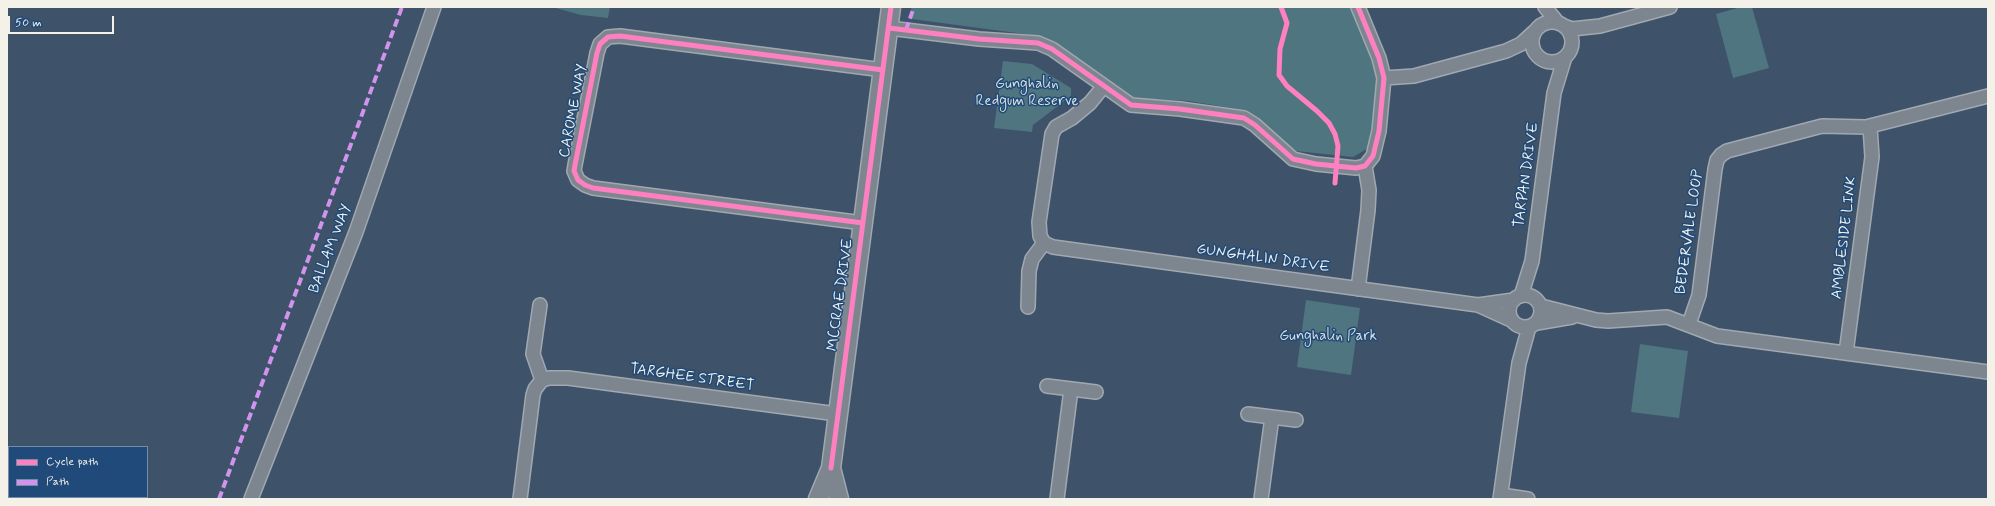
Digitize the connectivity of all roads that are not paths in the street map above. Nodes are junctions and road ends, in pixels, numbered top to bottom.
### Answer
1 (434, 7) edge
2 (891, 7) edge
3 (1358, 7) edge
4 (1538, 7) edge
5 (1545, 7) edge
6 (1670, 7) edge
7 (1561, 25) junction
8 (1600, 26) junction
9 (889, 28) junction
10 (1536, 29) junction
11 (1506, 51) junction
12 (1567, 54) junction
13 (1543, 59) junction
14 (883, 70) junction
15 (1384, 78) junction
16 (1103, 87) junction
17 (1554, 93) junction
18 (1988, 96) edge
19 (1870, 126) junction
20 (1365, 166) junction
21 (863, 224) junction
22 (1044, 243) junction
23 (1532, 261) junction
24 (1358, 288) junction
25 (1517, 298) junction
26 (1538, 303) junction
27 (540, 305) dead end
28 (1478, 305) junction
29 (1028, 307) dead end
30 (1576, 316) junction
31 (1524, 324) junction
32 (1689, 324) junction
33 (1846, 353) junction
34 (1988, 372) edge
35 (542, 380) junction
36 (1047, 386) dead end
37 (1071, 389) junction
38 (1096, 392) dead end
39 (837, 414) junction
40 (1248, 414) dead end
41 (1272, 417) junction
42 (1296, 420) dead end
43 (831, 468) junction
44 (1501, 497) edge
45 (251, 499) edge
46 (520, 499) edge
47 (818, 499) edge
48 (840, 499) edge
49 (1057, 499) edge
50 (1261, 499) edge
51 (1528, 499) edge

1 - 45 street, BALLAM WAY
2 - 9 street, MCCRAE DRIVE
3 - 15 street
4 - 10 street
5 - 7 street
6 - 8 street
7 - 8 street
7 - 10 street
7 - 12 street
8 - 12 street
9 - 14 street, MCCRAE DRIVE
9 - 16 street
10 - 11 street
10 - 13 street
11 - 13 street
11 - 15 street
12 - 13 street
12 - 17 street, TARPAN DRIVE
13 - 17 street, TARPAN DRIVE
14 - 21 street, MCCRAE DRIVE
14 - 21 street, CAROME WAY
15 - 20 street
16 - 20 street
16 - 22 street
17 - 23 street, TARPAN DRIVE
18 - 19 street, BEDERVALE LOOP
19 - 32 street, BEDERVALE LOOP
19 - 33 street, AMBLESIDE LINK
20 - 24 street
21 - 39 street, MCCRAE DRIVE
22 - 24 street, GUNGHALIN DRIVE
22 - 29 street
23 - 25 street, TARPAN DRIVE
23 - 26 street, TARPAN DRIVE
24 - 28 street, GUNGHALIN DRIVE
25 - 26 street
25 - 28 street, GUNGHALIN DRIVE
25 - 31 street
26 - 30 street
26 - 31 street
27 - 35 street
28 - 31 street, GUNGHALIN DRIVE
30 - 31 street
30 - 32 street
31 - 44 street
32 - 33 street
33 - 34 street
35 - 39 street, TARGHEE STREET
35 - 46 street
36 - 37 street
37 - 38 street
37 - 49 street
39 - 43 street, MCCRAE DRIVE
40 - 41 street
41 - 42 street
41 - 50 street
43 - 47 street, MCCRAE DRIVE
43 - 48 street, MCCRAE DRIVE
44 - 51 street

